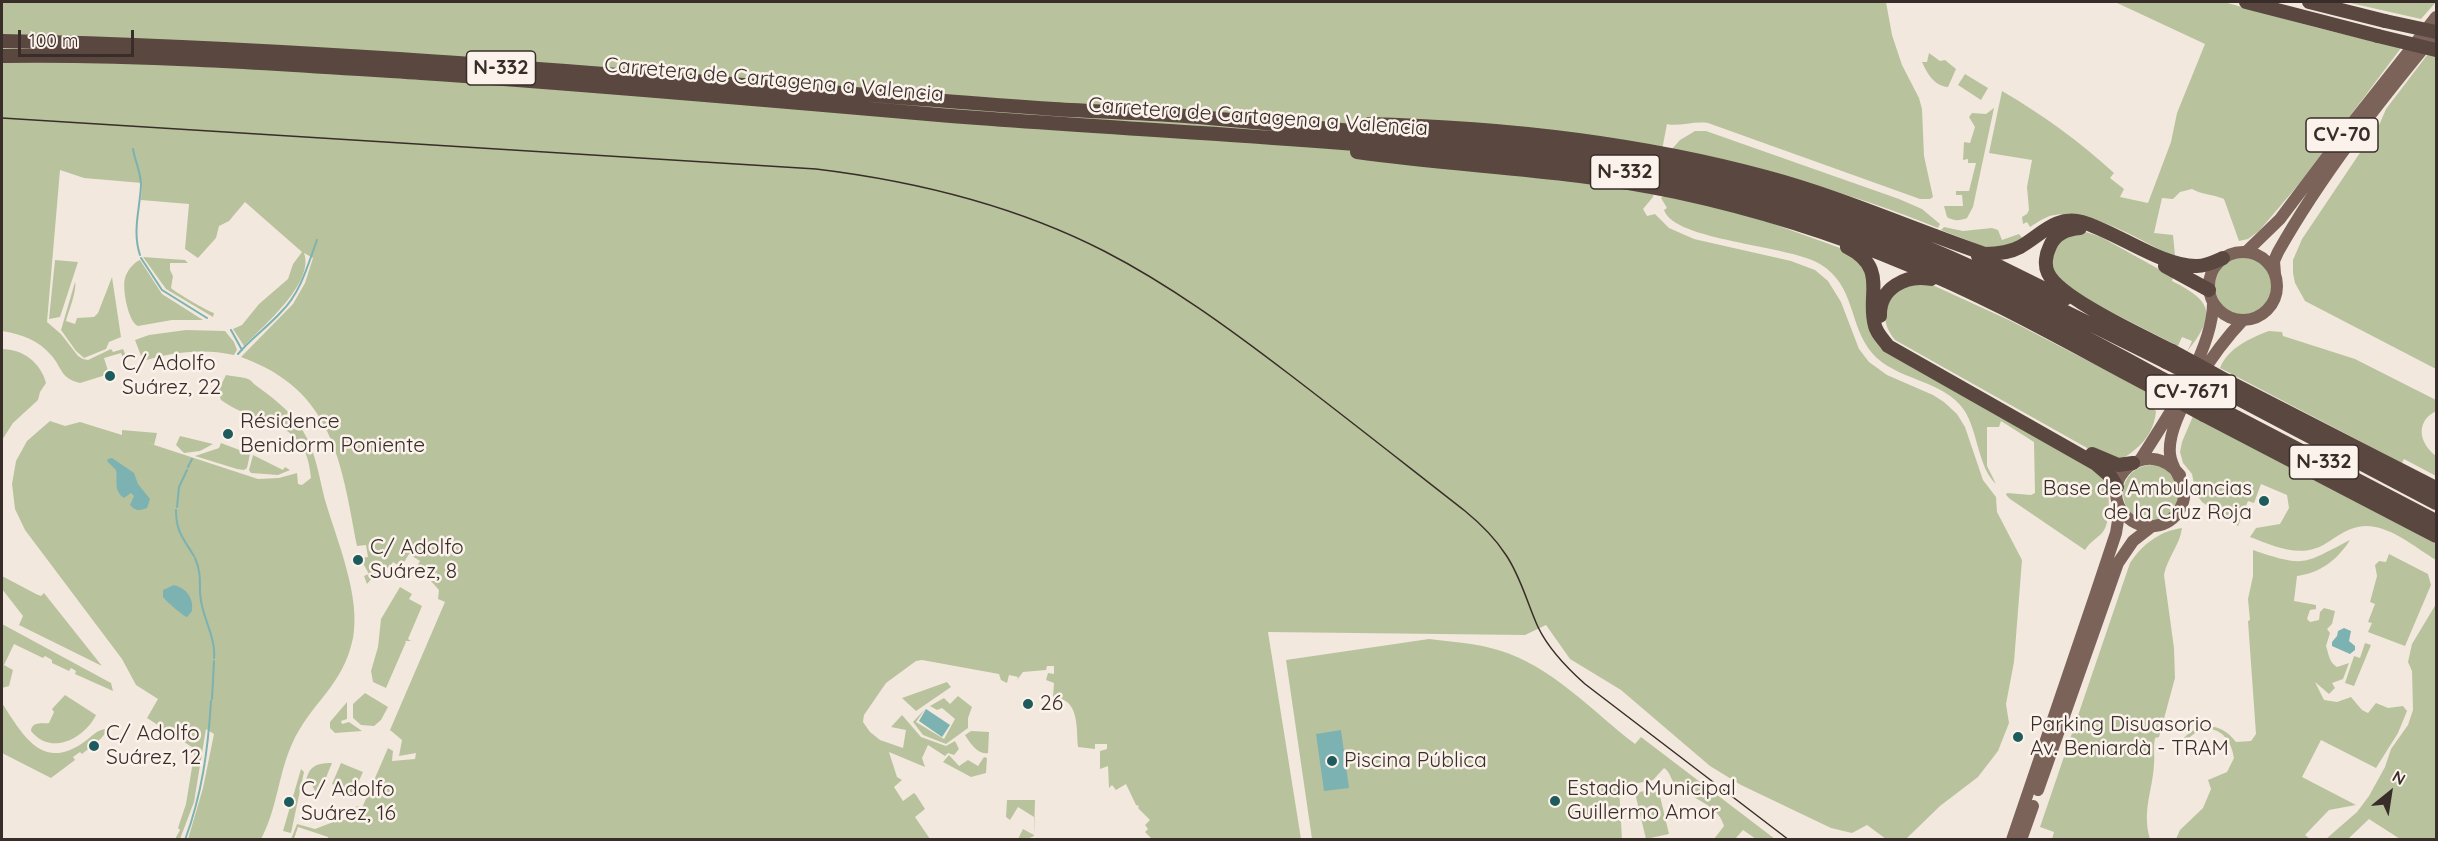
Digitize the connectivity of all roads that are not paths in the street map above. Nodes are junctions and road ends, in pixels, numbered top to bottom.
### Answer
1 (2246, 2) edge
2 (2309, 2) edge
3 (2436, 17) edge
4 (2436, 32) edge
5 (2, 41) edge
6 (2436, 50) edge
7 (2, 56) edge
8 (1056, 116) junction
9 (1246, 122) junction
10 (1206, 133) junction
11 (1819, 232) junction
12 (1953, 243) junction
13 (2246, 252) junction
14 (2223, 258) junction
15 (2275, 274) junction
16 (1948, 283) junction
17 (2211, 296) junction
18 (2103, 315) junction
19 (2244, 320) junction
20 (2169, 357) junction
21 (2154, 382) junction
22 (2221, 384) junction
23 (2207, 410) junction
24 (2136, 462) junction
25 (2180, 475) junction
26 (2117, 487) junction
27 (2436, 488) edge
28 (2436, 503) edge
29 (2120, 508) junction
30 (2436, 521) edge
31 (2151, 527) junction
32 (2436, 536) edge
33 (2012, 840) edge
34 (2021, 840) edge

1 - 6 highway, bridge
2 - 4 highway, bridge
3 - 13 main road, CV-70
4 - 15 main road, CV-70
5 - 8 highway, Carretera de Cartagena a Valencia / N-332
7 - 8 highway, Carretera de Cartagena a Valencia / N-332
8 - 9 highway, Carretera de Cartagena a Valencia / N-332
8 - 10 highway, Carretera de Cartagena a Valencia / N-332
9 - 12 highway, N-332
9 - 20 highway, Carretera de Cartagena a Valencia / N-332
10 - 11 highway
10 - 21 highway, Carretera de Cartagena a Valencia / N-332
11 - 16 highway
11 - 26 highway
12 - 14 highway, N-332
12 - 18 highway
13 - 14 main road, CV-70
13 - 15 main road
14 - 17 main road
15 - 19 main road, CV-70
16 - 21 highway
16 - 24 highway
17 - 18 highway, N-332
17 - 19 main road
17 - 24 main road, CV-7671
18 - 20 highway, N-332
19 - 25 main road, CV-7671
20 - 22 highway, Carretera de Cartagena a Valencia / N-332, bridge
21 - 23 highway, Carretera de Cartagena a Valencia / N-332, bridge
22 - 27 highway, N-332
22 - 28 highway, Carretera de Cartagena a Valencia / N-332
23 - 30 highway, Carretera de Cartagena a Valencia / N-332
23 - 32 highway
24 - 25 main road
24 - 26 main road, CV-7671
25 - 31 main road, CV-7671
26 - 29 main road
29 - 31 main road
29 - 33 main road
31 - 34 main road, CV-7671

